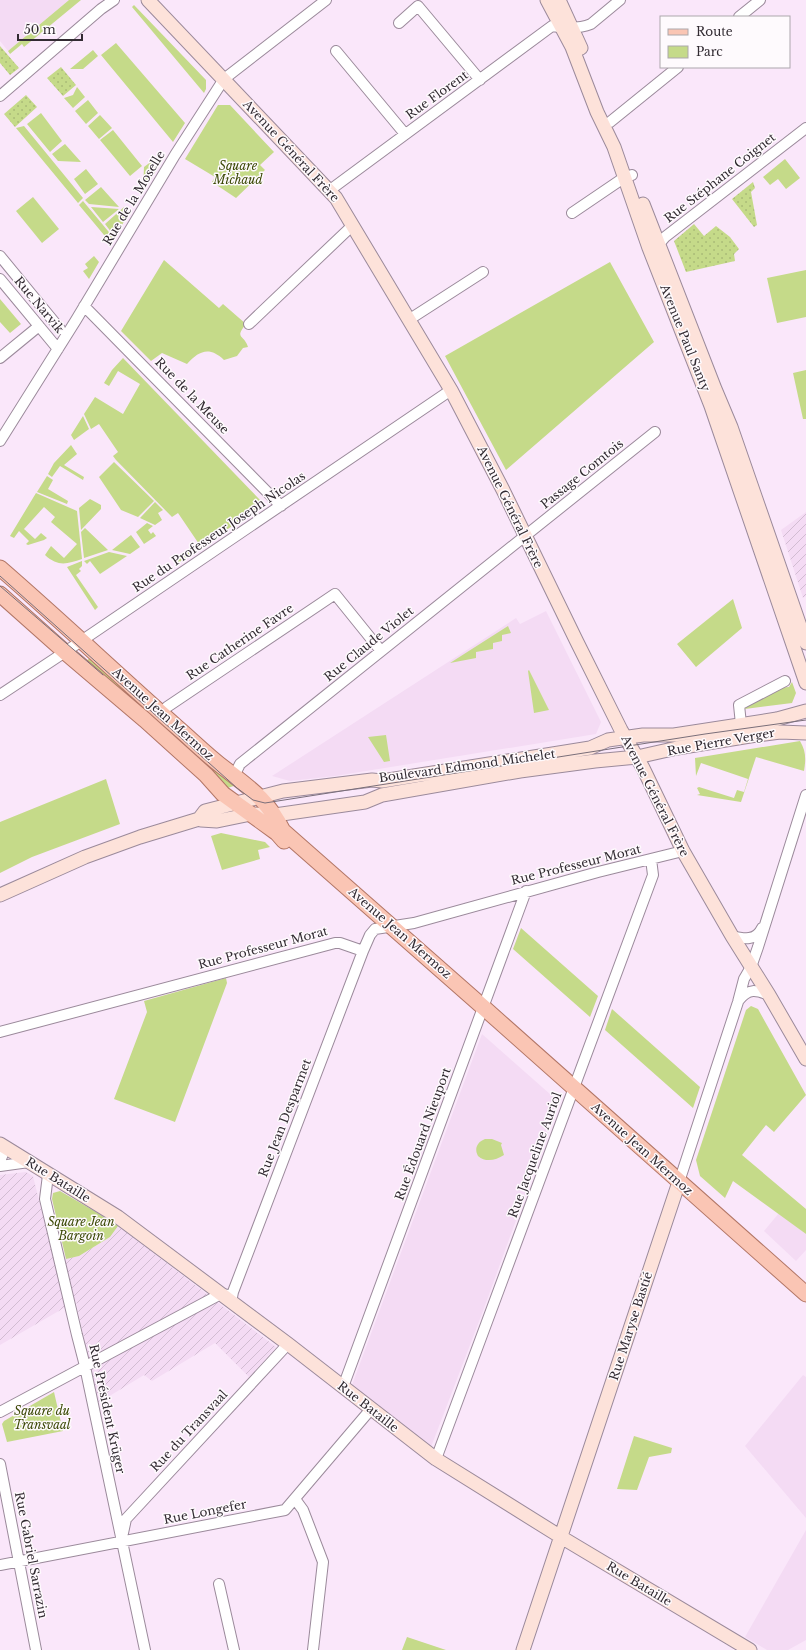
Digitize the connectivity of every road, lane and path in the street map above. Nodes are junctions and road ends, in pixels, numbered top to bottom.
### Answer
1 (114, 0) edge
2 (148, 0) edge
3 (326, 0) edge
4 (547, 0) edge
5 (559, 0) edge
6 (620, 0) edge
7 (760, 0) edge
8 (740, 16) edge
9 (399, 23) dead end
10 (568, 27) junction
11 (336, 51) dead end
12 (677, 68) edge
13 (224, 79) junction
14 (480, 80) junction
15 (0, 96) edge
16 (607, 123) junction
17 (806, 128) edge
18 (405, 134) junction
19 (629, 176) junction
20 (330, 190) junction
21 (572, 213) dead end
22 (353, 225) junction
23 (654, 246) junction
24 (0, 256) edge
25 (482, 272) dead end
26 (0, 279) edge
27 (84, 306) junction
28 (410, 319) junction
29 (248, 324) dead end
30 (38, 326) junction
31 (60, 328) dead end
32 (58, 349) junction
33 (0, 358) edge
34 (451, 390) junction
35 (655, 432) dead end
36 (0, 441) edge
37 (281, 506) junction
38 (525, 537) junction
39 (0, 568) edge
40 (0, 594) edge
41 (788, 629) junction
42 (801, 629) junction
43 (82, 641) junction
44 (806, 643) edge
45 (381, 651) junction
46 (65, 652) junction
47 (785, 681) dead end
48 (806, 682) edge
49 (0, 695) edge
50 (806, 711) edge
51 (162, 714) junction
52 (741, 724) junction
53 (806, 733) edge
54 (626, 738) junction
55 (637, 757) junction
56 (234, 776) junction
57 (806, 795) edge
58 (260, 797) junction
59 (235, 804) junction
60 (251, 814) junction
61 (275, 815) junction
62 (199, 818) junction
63 (684, 851) junction
64 (651, 859) junction
65 (526, 891) junction
66 (0, 895) edge
67 (767, 917) junction
68 (386, 927) junction
69 (732, 936) junction
70 (363, 951) junction
71 (751, 967) junction
72 (769, 995) junction
73 (738, 1002) junction
74 (482, 1011) junction
75 (0, 1032) edge
76 (806, 1059) edge
77 (572, 1090) junction
78 (2, 1145) edge
79 (0, 1161) edge
80 (29, 1162) junction
81 (0, 1166) edge
82 (48, 1175) junction
83 (678, 1185) junction
84 (806, 1294) edge
85 (228, 1297) junction
86 (806, 1303) edge
87 (288, 1344) junction
88 (86, 1367) junction
89 (343, 1387) junction
90 (372, 1408) junction
91 (0, 1412) edge
92 (436, 1459) junction
93 (0, 1464) edge
94 (295, 1499) junction
95 (561, 1537) junction
96 (123, 1542) junction
97 (19, 1561) junction
98 (0, 1565) edge
99 (220, 1584) dead end
100 (36, 1650) edge
101 (145, 1650) edge
102 (234, 1650) edge
103 (313, 1650) edge
104 (523, 1650) edge
105 (750, 1650) edge

1 - 15 street
2 - 13 street, Avenue Général Frère
3 - 13 street, Rue de la Moselle
4 - 10 street, Avenue Paul Santy
5 - 10 street, Avenue Paul Santy
6 - 10 street, Rue Florent
7 - 8 street
9 - 14 street
10 - 14 street, Rue Florent
10 - 16 street, Avenue Paul Santy
11 - 18 street
12 - 16 street
13 - 20 street, Avenue Général Frère
13 - 27 street, Rue de la Moselle
14 - 18 street, Rue Florent
16 - 19 street, Avenue Paul Santy
17 - 23 street, Rue Stéphane Coignet
18 - 20 street, Rue Florent
19 - 21 street
19 - 23 street, Avenue Paul Santy
20 - 22 street, Avenue Général Frère
22 - 28 street, Avenue Général Frère
22 - 29 street
23 - 41 street, Avenue Paul Santy
23 - 42 street, Avenue Paul Santy
24 - 31 street
25 - 28 street
26 - 30 street, Rue Narvik
27 - 32 street, Rue de la Moselle
27 - 37 street, Rue de la Meuse
28 - 34 street, Avenue Général Frère
30 - 32 street, Rue Narvik
30 - 33 street
32 - 36 street, Rue de la Moselle
34 - 37 street, Rue du Professeur Joseph Nicolas
34 - 38 street, Avenue Général Frère
35 - 38 street, Passage Comtois
37 - 43 street, Rue du Professeur Joseph Nicolas
38 - 45 street, Rue Claude Violet
38 - 54 street, Avenue Général Frère
39 - 43 main road, Avenue Jean Mermoz
40 - 46 main road, Avenue Jean Mermoz
41 - 42 street
41 - 48 street, Avenue Paul Santy
42 - 44 street, Avenue Paul Santy
43 - 46 street, Rue du Professeur Joseph Nicolas
43 - 51 main road, Avenue Jean Mermoz
45 - 51 street, Rue Catherine Favre
45 - 56 street, Rue Claude Violet
46 - 49 street, Rue du Professeur Joseph Nicolas
46 - 59 main road, Avenue Jean Mermoz
47 - 52 street, Rue Pierre Verger
50 - 52 street, Rue Pierre Verger
51 - 56 main road, Avenue Jean Mermoz
52 - 54 street, Rue Pierre Verger
53 - 55 street, Rue Pierre Verger
54 - 55 street, Avenue Général Frère
54 - 58 street, Boulevard Edmond Michelet
55 - 61 street, Boulevard Edmond Michelet
55 - 63 street, Avenue Général Frère
56 - 58 main road, Avenue Jean Mermoz
57 - 67 street, Rue Maryse Bastié
58 - 59 street, Boulevard Edmond Michelet
58 - 61 main road, Avenue Jean Mermoz
59 - 60 main road, Avenue Jean Mermoz
59 - 62 street, Boulevard Edmond Michelet
60 - 61 street, Boulevard Edmond Michelet
60 - 62 street, Boulevard Edmond Michelet
60 - 68 main road, Avenue Jean Mermoz
61 - 68 main road, Avenue Jean Mermoz
62 - 66 street, Boulevard Edmond Michelet
63 - 64 street, Rue Professeur Morat
63 - 69 street, Avenue Général Frère
64 - 65 street, Rue Professeur Morat
64 - 77 street, Rue Jacqueline Auriol
65 - 68 street, Rue Professeur Morat
65 - 74 street, Rue Édouard Nieuport
67 - 69 street, Rue Maryse Bastié
67 - 71 street, Rue Maryse Bastié
68 - 70 street
68 - 74 main road, Avenue Jean Mermoz
69 - 71 street, Avenue Général Frère
70 - 75 street, Rue Professeur Morat
70 - 85 street, Rue Jean Desparmet
71 - 72 street, Avenue Général Frère
71 - 73 street, Rue Maryse Bastié
72 - 73 street
72 - 76 street, Avenue Général Frère
73 - 83 street, Rue Maryse Bastié
74 - 77 main road, Avenue Jean Mermoz
74 - 89 street, Rue Édouard Nieuport
77 - 83 main road, Avenue Jean Mermoz
77 - 92 street, Rue Jacqueline Auriol
78 - 79 street
78 - 80 street, Rue Bataille
80 - 81 street
80 - 82 street, Rue Bataille
82 - 85 street, Rue Bataille
82 - 88 street, Rue Président Krüger
83 - 84 main road, Avenue Jean Mermoz
83 - 86 main road, Avenue Jean Mermoz
83 - 95 street, Rue Maryse Bastié
85 - 87 street, Rue Bataille
85 - 88 street
87 - 89 street, Rue Bataille
87 - 96 street, Rue du Transvaal
88 - 91 street
88 - 96 street, Rue Président Krüger
89 - 90 street, Rue Bataille
90 - 92 street, Rue Bataille
90 - 94 street, Rue Longefer
92 - 95 street, Rue Bataille
93 - 97 street, Rue Gabriel Sarrazin
94 - 96 street, Rue Longefer
94 - 103 street
95 - 104 street, Rue Maryse Bastié
95 - 105 street, Rue Bataille
96 - 97 street, Rue Longefer
96 - 101 street, Rue Président Krüger
97 - 98 street, Rue Longefer
97 - 100 street, Rue Gabriel Sarrazin
99 - 102 street

